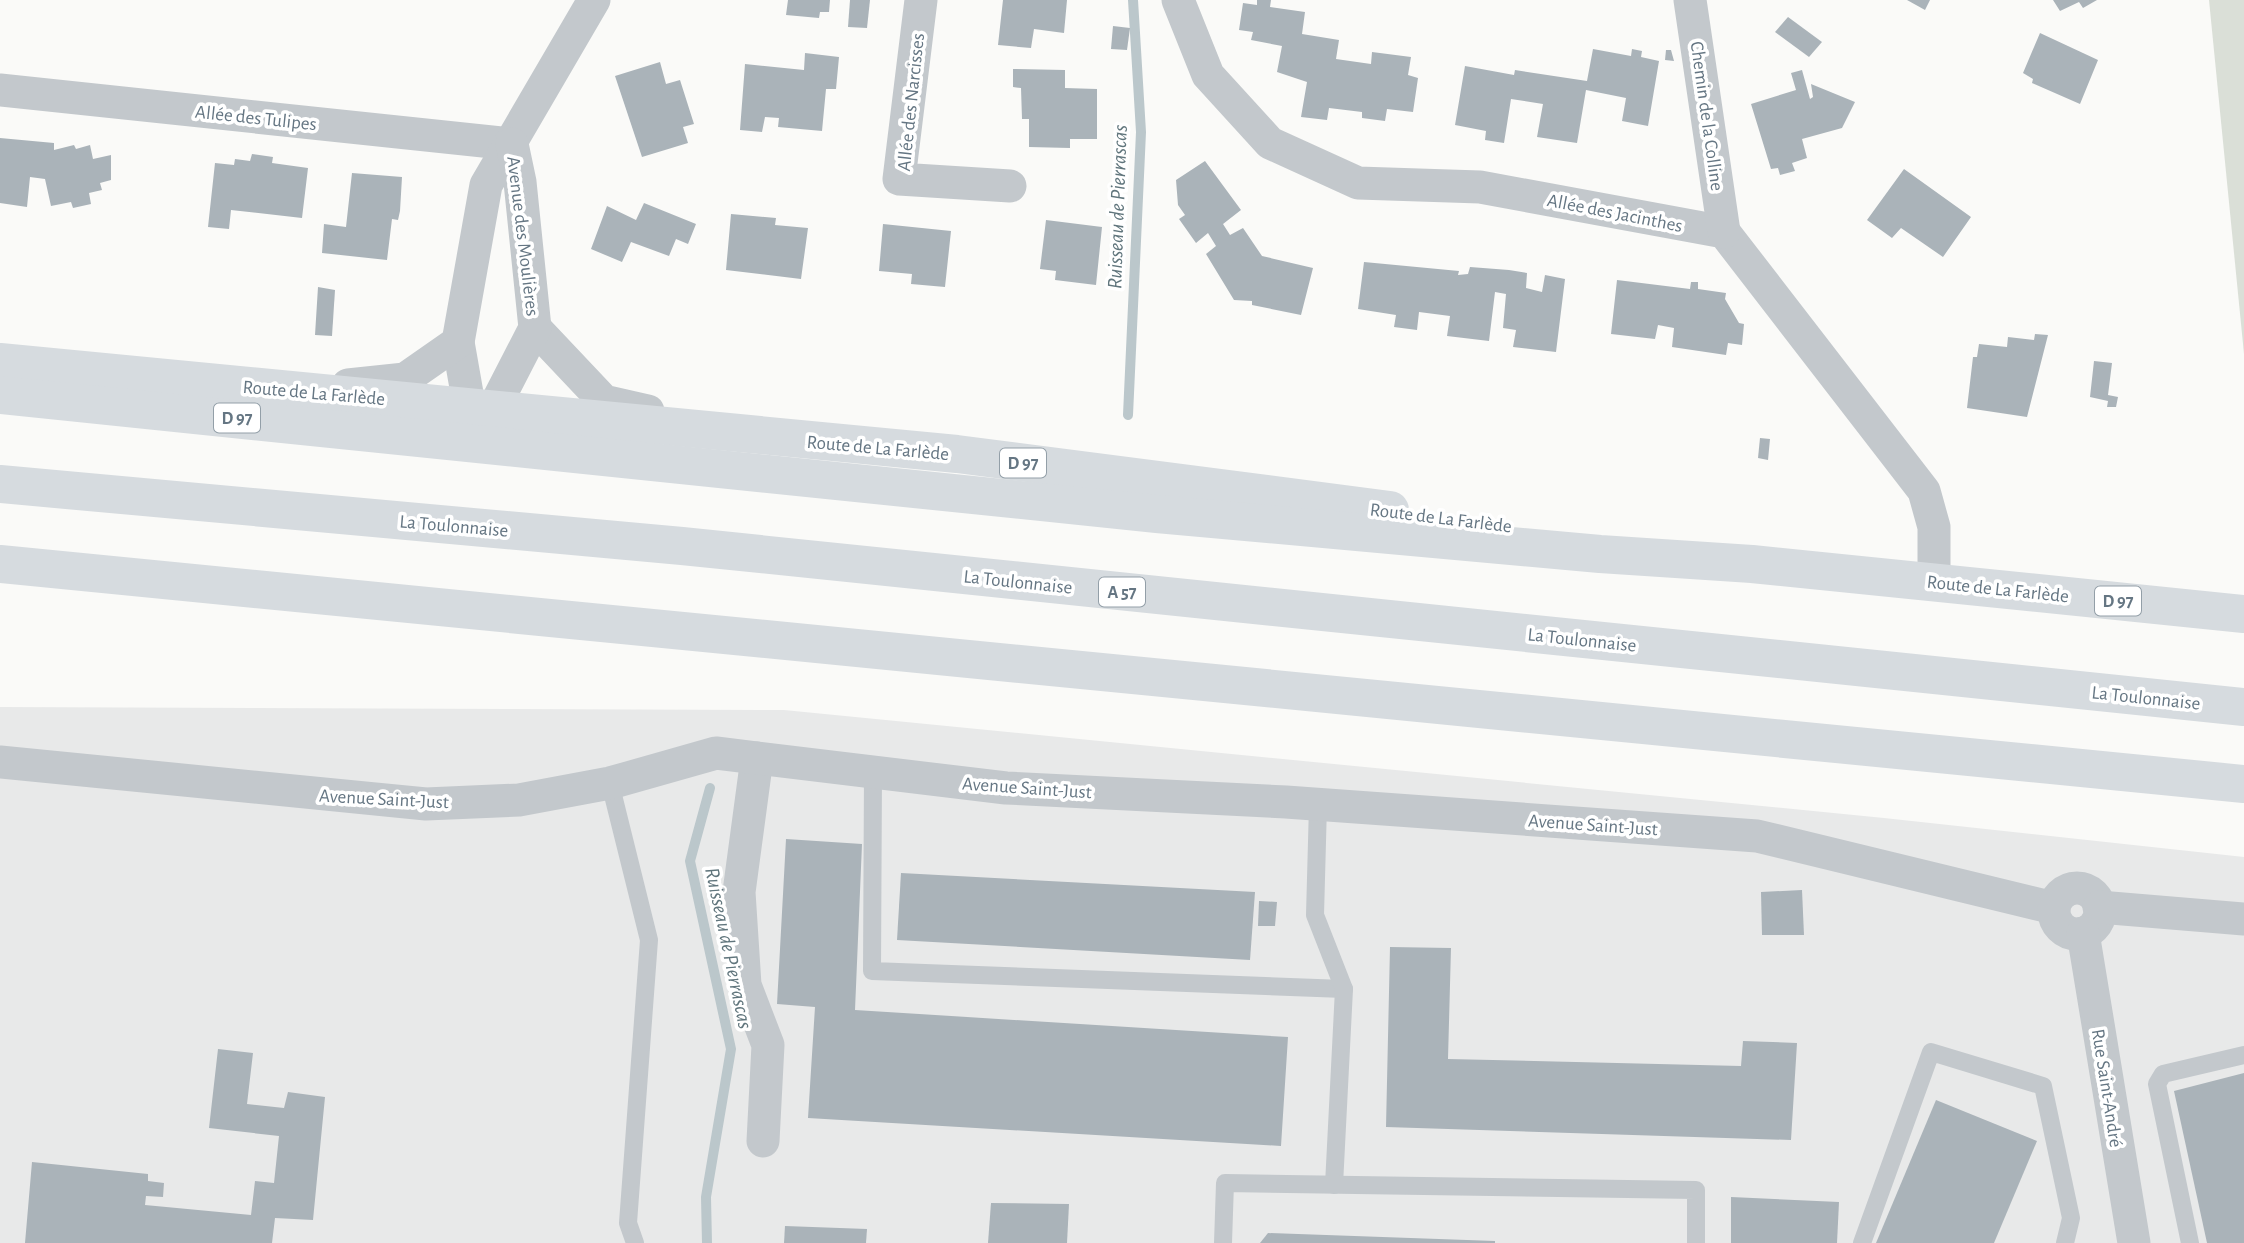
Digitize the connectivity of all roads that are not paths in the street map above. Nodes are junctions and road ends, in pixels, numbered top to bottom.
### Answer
1 (594, 0) edge
2 (921, 0) edge
3 (1178, 0) edge
4 (1690, 0) edge
5 (0, 90) edge
6 (512, 144) junction
7 (1010, 186) dead end
8 (1724, 232) junction
9 (535, 328) junction
10 (458, 342) junction
11 (0, 362) edge
12 (290, 391) junction
13 (0, 394) edge
14 (480, 419) junction
15 (756, 436) junction
16 (0, 484) edge
17 (0, 564) edge
18 (1752, 564) junction
19 (1934, 581) junction
20 (2244, 614) edge
21 (2244, 708) edge
22 (757, 758) junction
23 (0, 762) edge
24 (873, 772) junction
25 (610, 783) junction
26 (2244, 784) edge
27 (1318, 805) junction
28 (2244, 919) edge
29 (2091, 920) junction
30 (1344, 989) junction
31 (2244, 1055) edge
32 (763, 1141) dead end
33 (1334, 1185) junction
34 (635, 1243) edge
35 (1223, 1243) edge
36 (1696, 1243) edge
37 (1862, 1243) edge
38 (2065, 1243) edge
39 (2134, 1243) edge
40 (2190, 1243) edge

1 - 6 street, Avenue des Moulières
2 - 7 street, Allée des Narcisses
3 - 8 street, Allée des Jacinthes
4 - 8 street, Chemin de la Colline
5 - 6 street, Allée des Tulipes
6 - 9 street, Avenue des Moulières
6 - 10 street, Avenue des Moulières
8 - 19 street
9 - 14 street, Avenue des Moulières
9 - 15 street, Avenue des Moulières
10 - 12 street
10 - 14 street, Avenue des Moulières
11 - 12 main road, Route de La Farlède / D 97
12 - 14 main road, Route de La Farlède / D 97
13 - 14 main road, Route de La Farlède / D 97
14 - 15 main road, Route de La Farlède / D 97
14 - 18 main road, Route de La Farlède / D 97
15 - 18 main road, Route de La Farlède / D 97
16 - 21 main road, La Toulonnaise / A 57
17 - 26 main road
18 - 19 main road, Route de La Farlède / D 97
19 - 20 main road, Route de La Farlède / D 97
22 - 24 street, Avenue Saint-Just
22 - 25 street, Avenue Saint-Just
22 - 32 street
23 - 25 street, Avenue Saint-Just
24 - 27 street, Avenue Saint-Just
24 - 30 lane
25 - 34 lane
27 - 29 street, Avenue Saint-Just
27 - 30 lane
28 - 29 street
29 - 39 street, Rue Saint-André
30 - 33 lane
31 - 40 lane
33 - 35 lane
33 - 36 lane
37 - 38 lane

